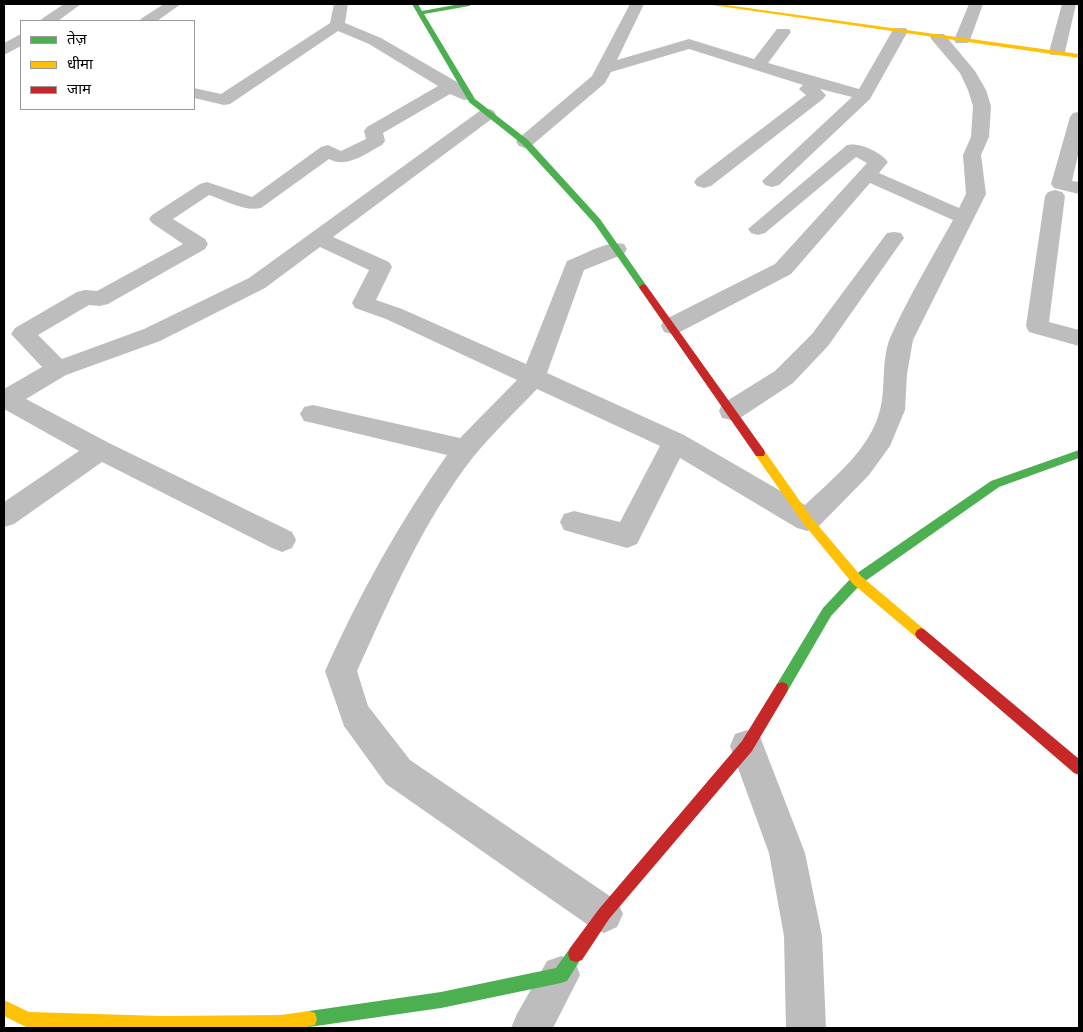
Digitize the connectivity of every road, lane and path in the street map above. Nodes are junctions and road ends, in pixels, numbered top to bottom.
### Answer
1 (74, 4) edge
2 (174, 4) edge
3 (341, 4) edge
4 (469, 4) edge
5 (637, 4) edge
6 (708, 4) edge
7 (976, 4) edge
8 (1068, 4) edge
9 (417, 8) edge
10 (50, 20) edge
11 (148, 20) edge
12 (337, 25) junction
13 (900, 31) junction
14 (783, 32) dead end
15 (938, 37) junction
16 (20, 40) edge
17 (962, 40) junction
18 (5, 49) edge
19 (1057, 52) junction
20 (1079, 56) edge
21 (758, 65) junction
22 (604, 69) junction
23 (815, 83) junction
24 (451, 86) junction
25 (195, 93) edge
26 (864, 95) junction
27 (472, 100) junction
28 (487, 114) junction
29 (1079, 117) edge
30 (525, 142) junction
31 (867, 175) junction
32 (772, 181) dead end
33 (704, 182) dead end
34 (1079, 188) edge
35 (1055, 196) dead end
36 (964, 217) junction
37 (758, 228) dead end
38 (319, 238) junction
39 (894, 238) dead end
40 (617, 249) junction
41 (672, 326) junction
42 (1079, 338) edge
43 (58, 369) junction
44 (532, 378) junction
45 (4, 399) edge
46 (730, 411) junction
47 (313, 414) dead end
48 (675, 442) junction
49 (465, 449) junction
50 (100, 450) junction
51 (1079, 454) edge
52 (4, 516) edge
53 (807, 520) junction
54 (574, 522) dead end
55 (282, 540) dead end
56 (857, 580) junction
57 (746, 746) junction
58 (1079, 768) edge
59 (604, 914) junction
60 (561, 975) junction
61 (4, 1008) edge
62 (531, 1028) edge
63 (806, 1028) edge

1 - 10 street
2 - 11 street
3 - 12 street
4 - 9 street
5 - 22 street
6 - 13 street
7 - 17 street
8 - 19 street
9 - 27 street
12 - 24 street
12 - 25 street
13 - 15 street
13 - 26 street
14 - 21 street
15 - 17 street
15 - 36 street
16 - 18 street
17 - 19 street
19 - 20 street
21 - 22 street
21 - 23 street
22 - 30 street
23 - 26 street
23 - 33 street
24 - 27 street
24 - 43 street
26 - 32 street
27 - 28 street
28 - 30 street
28 - 38 street
29 - 34 street
30 - 40 street
31 - 36 street
31 - 37 street
31 - 41 street
35 - 42 street
36 - 53 street
38 - 43 street
38 - 44 street
39 - 46 street
40 - 41 street
40 - 44 street
41 - 46 street
43 - 45 street
44 - 48 street
44 - 49 street
45 - 50 street
46 - 53 street
47 - 49 street
48 - 53 street
48 - 54 street
49 - 59 street
50 - 52 street
50 - 55 street
51 - 56 street
53 - 56 street
56 - 57 street
56 - 58 street
57 - 59 street
57 - 63 street
59 - 60 street
60 - 61 street
60 - 62 street

